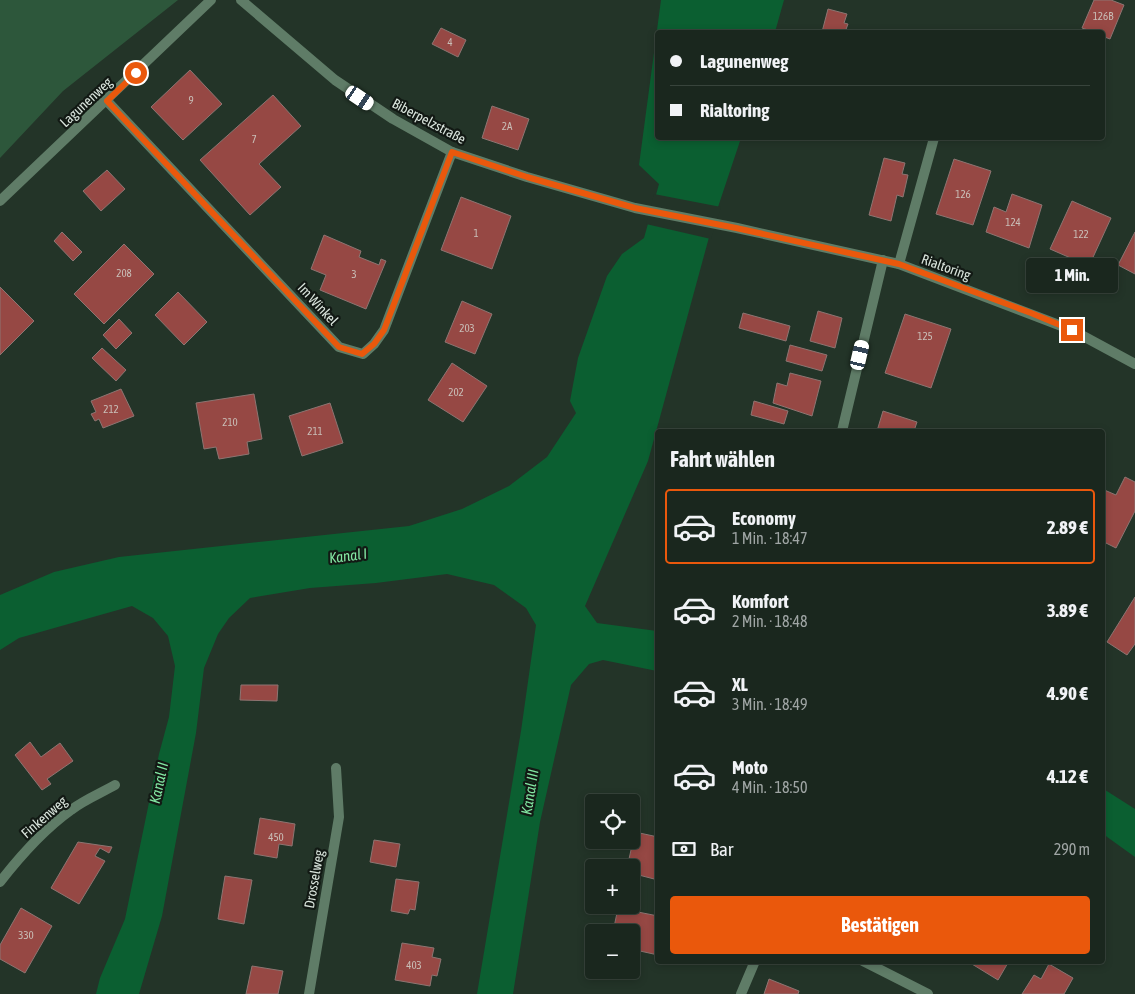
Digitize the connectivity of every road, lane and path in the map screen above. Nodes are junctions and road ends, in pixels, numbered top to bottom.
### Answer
1 (211, 0) edge
2 (241, 0) edge
3 (107, 101) junction
4 (933, 140) edge
5 (452, 152) junction
6 (0, 201) edge
7 (736, 228) joint
8 (883, 260) junction
9 (899, 264) junction
10 (1135, 364) edge
11 (842, 429) edge
12 (336, 768) dead end
13 (116, 785) dead end
14 (0, 882) edge
15 (755, 964) edge
16 (870, 964) edge
17 (309, 994) edge
18 (741, 994) edge
19 (928, 994) edge

1 - 3 street, Lagunenweg
2 - 5 street, Biberpelzstraße
3 - 5 street, Im Winkel
3 - 6 street, Lagunenweg
4 - 9 street
5 - 7 street, Biberpelzstraße
7 - 8 street, Rialtoring
8 - 9 street, Rialtoring
8 - 11 street
9 - 10 street, Rialtoring
12 - 17 street, Drosselweg
13 - 14 street, Finkenweg
15 - 18 street
16 - 19 street

